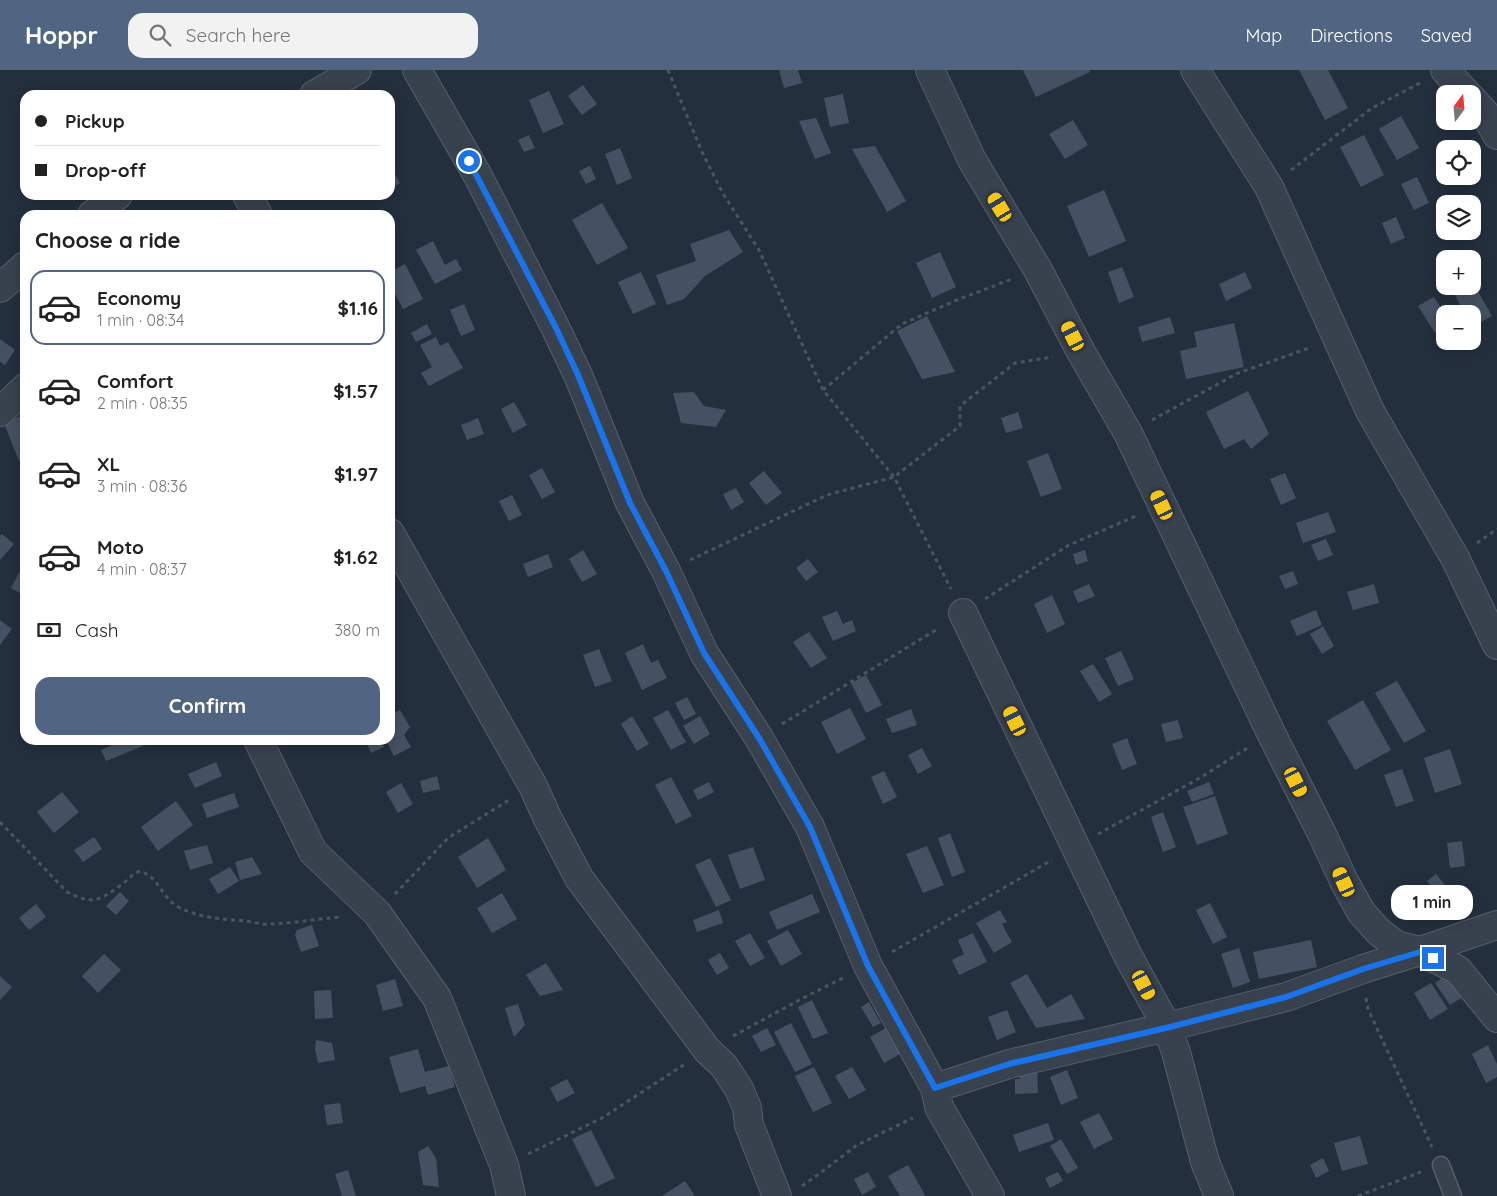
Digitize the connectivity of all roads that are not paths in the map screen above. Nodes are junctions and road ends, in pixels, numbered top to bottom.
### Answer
1 (357, 70) edge
2 (417, 70) edge
3 (930, 70) edge
4 (1195, 70) edge
5 (1445, 70) edge
6 (1459, 85) edge
7 (323, 90) edge
8 (1481, 109) edge
9 (1497, 135) edge
10 (112, 200) edge
11 (98, 210) edge
12 (20, 393) edge
13 (0, 412) edge
14 (395, 542) edge
15 (963, 613) road end
16 (1497, 645) edge
17 (260, 745) edge
18 (1497, 925) edge
19 (1420, 952) junction
20 (1497, 1018) edge
21 (1166, 1028) junction
22 (937, 1097) junction
23 (1441, 1165) road end
24 (777, 1195) edge
25 (511, 1196) edge
26 (990, 1196) edge
27 (1219, 1196) edge
28 (1453, 1196) edge

1 - 7 street
2 - 22 street
3 - 19 street
4 - 16 street
5 - 6 street
8 - 9 street
10 - 11 street
12 - 13 street
14 - 24 street
15 - 21 street
17 - 25 street
18 - 19 street
19 - 20 street
19 - 21 street
21 - 22 street
21 - 27 street
22 - 26 street
23 - 28 lane

